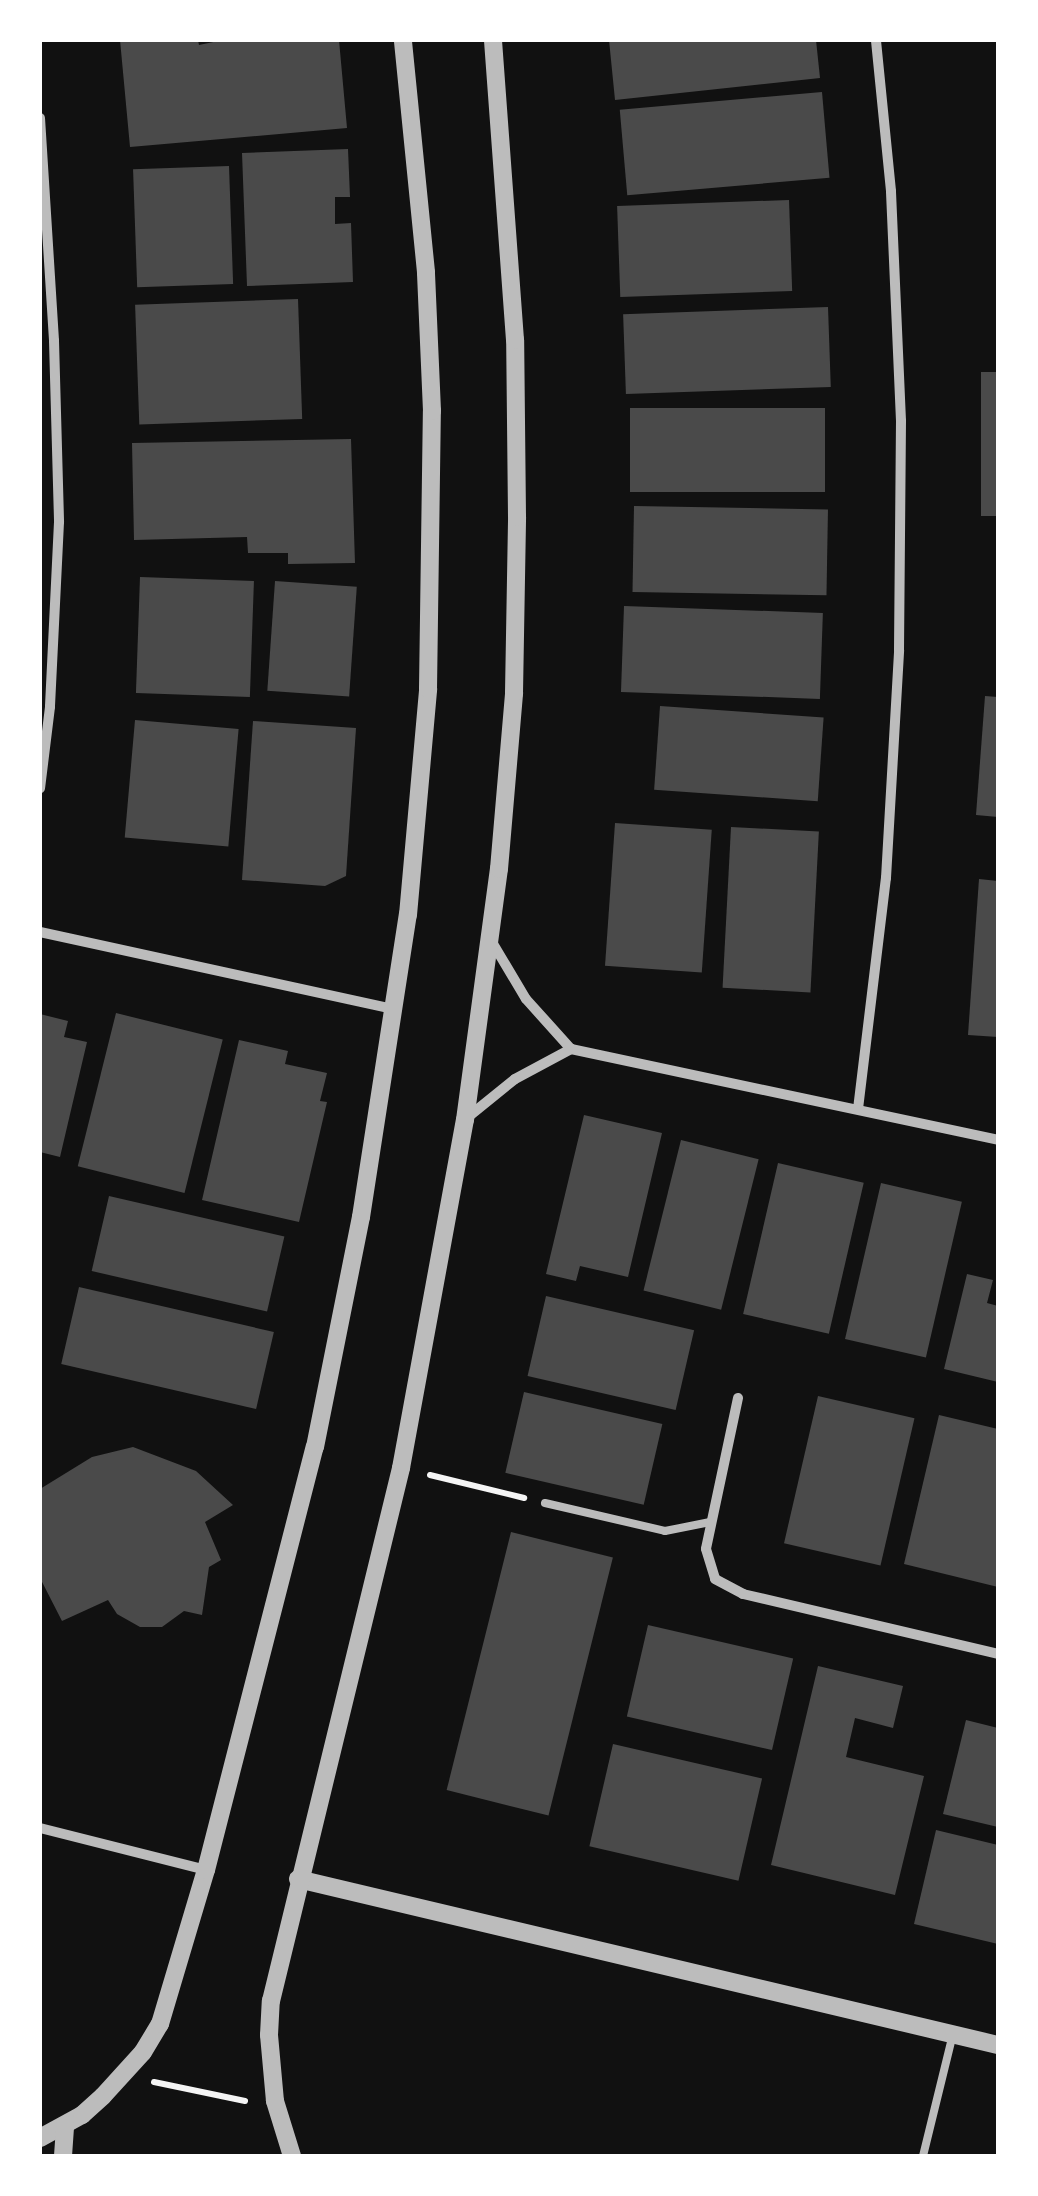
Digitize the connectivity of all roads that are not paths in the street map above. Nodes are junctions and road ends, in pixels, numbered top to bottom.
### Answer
1 (403, 40) edge
2 (494, 40) edge
3 (876, 40) edge
4 (40, 118) edge
5 (40, 788) edge
6 (40, 932) edge
7 (492, 941) junction
8 (394, 1010) junction
9 (571, 1049) junction
10 (858, 1109) junction
11 (465, 1120) junction
12 (998, 1140) edge
13 (738, 1398) dead end
14 (545, 1503) road end
15 (710, 1522) junction
16 (998, 1654) edge
17 (40, 1828) edge
18 (206, 1870) junction
19 (298, 1879) junction
20 (954, 2034) junction
21 (998, 2045) edge
22 (65, 2125) junction
23 (40, 2138) edge
24 (63, 2156) edge
25 (292, 2156) edge
26 (923, 2156) edge

1 - 8 street
2 - 7 street
3 - 10 street
4 - 5 street
6 - 8 street
7 - 9 street
7 - 11 street
8 - 18 street
9 - 10 street
9 - 11 street
10 - 12 street
11 - 19 street
13 - 15 street
14 - 15 lane
15 - 16 street
17 - 18 street
18 - 22 street
19 - 20 street
19 - 25 street
20 - 21 street
20 - 26 lane
22 - 23 street
22 - 24 street

